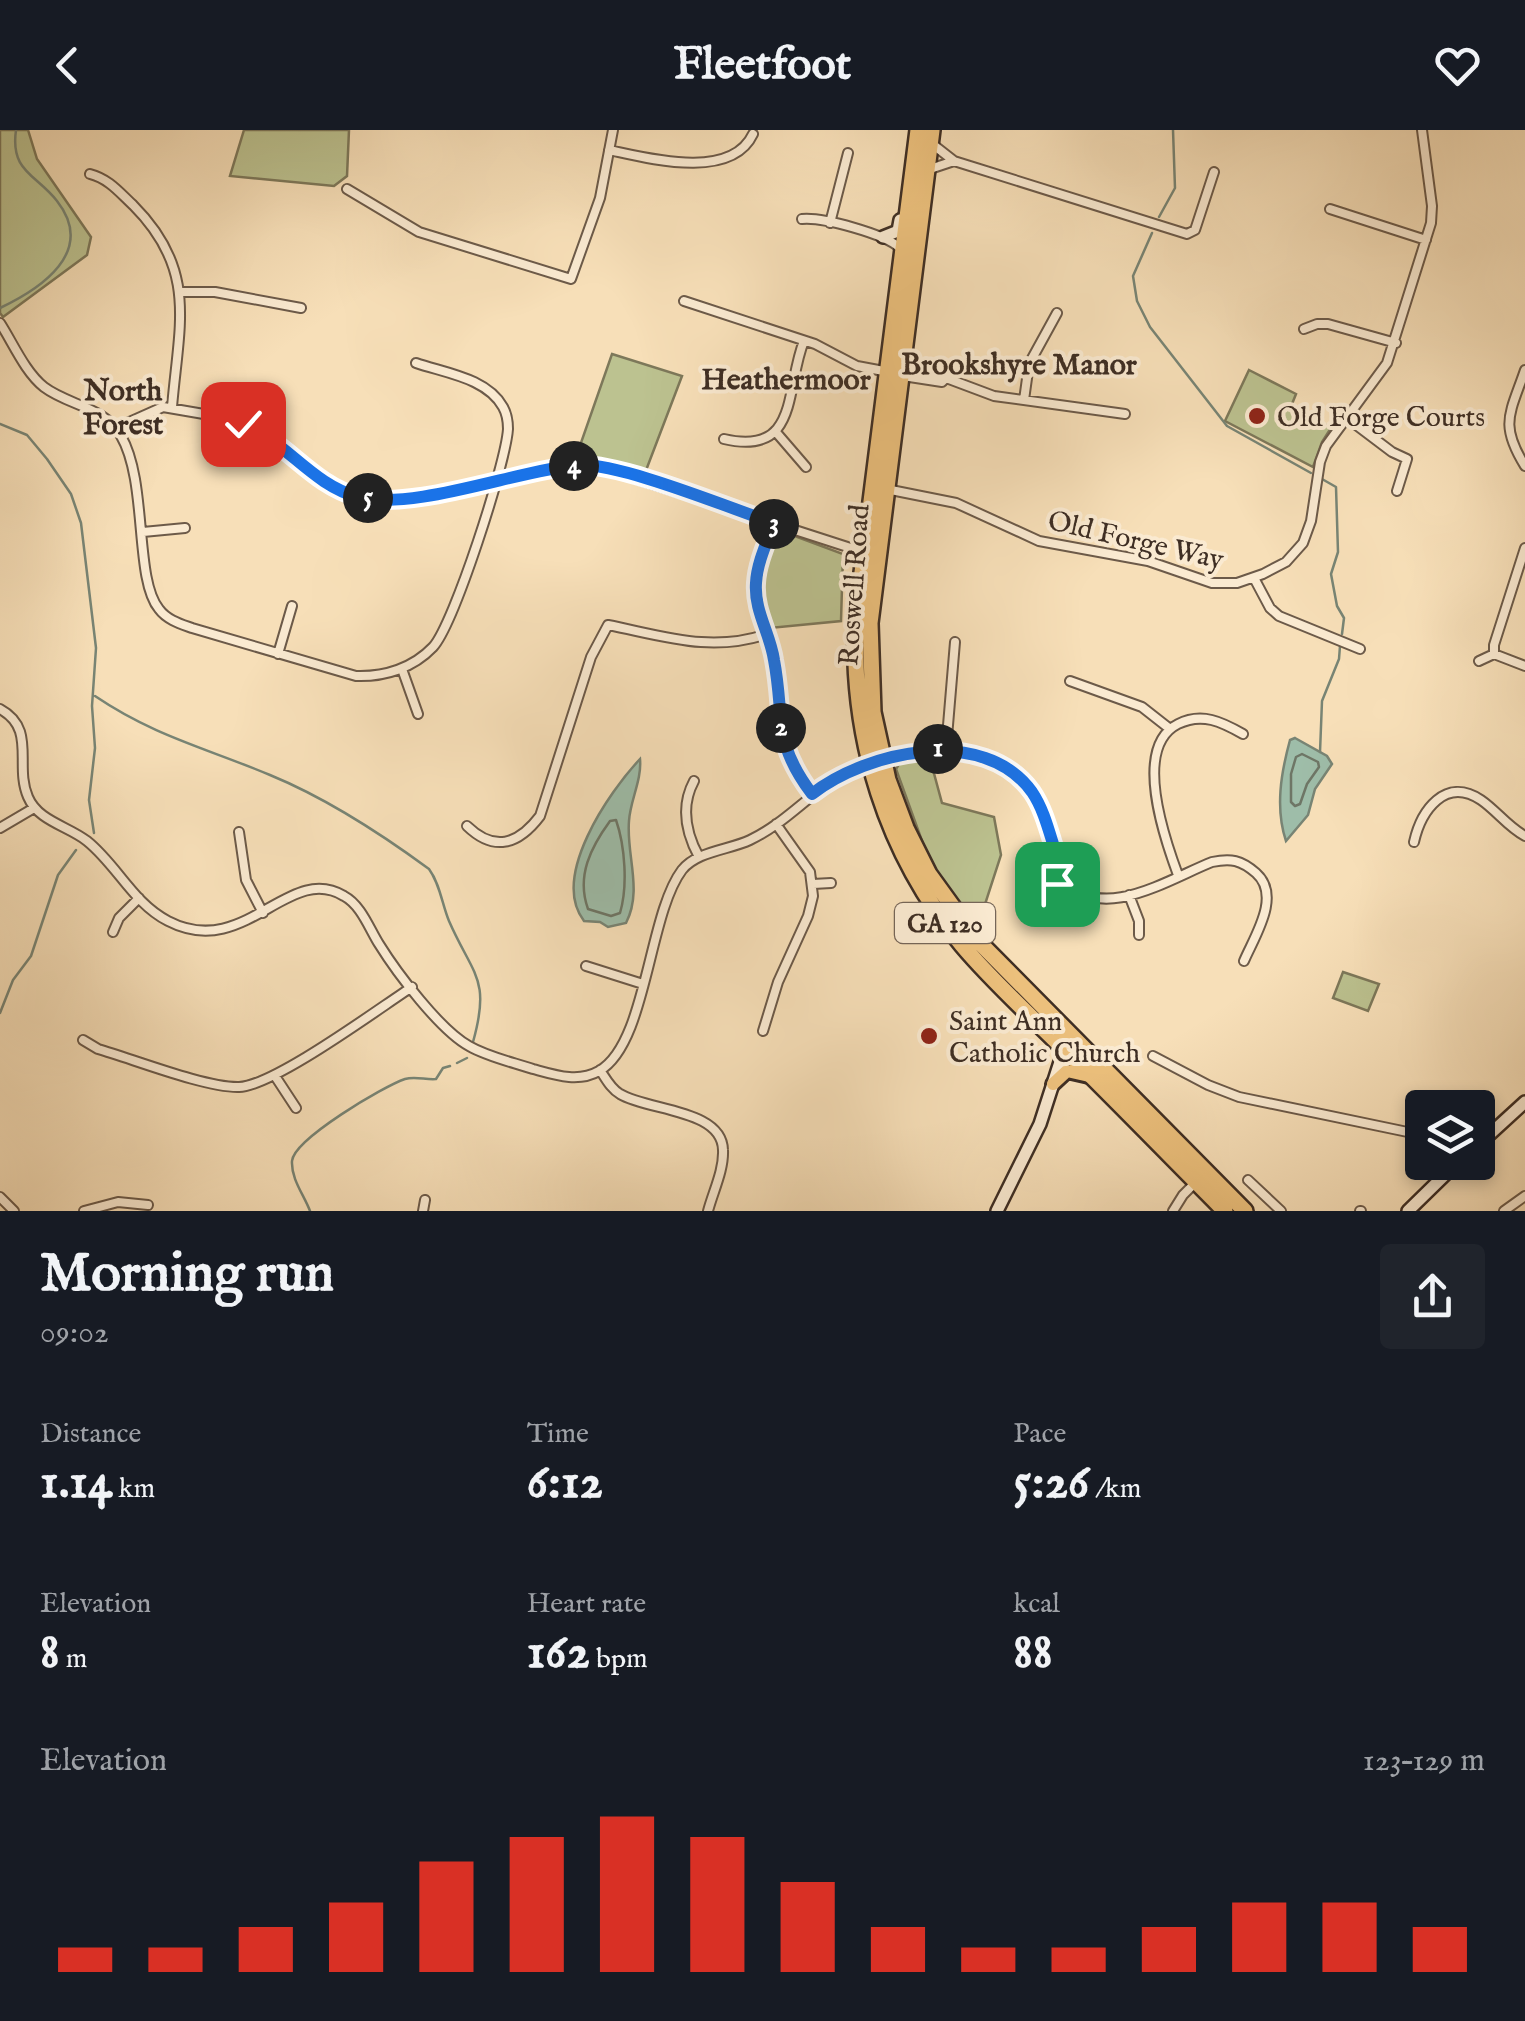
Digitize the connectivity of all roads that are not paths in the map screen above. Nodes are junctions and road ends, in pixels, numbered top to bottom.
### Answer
1 (613, 130) edge
2 (918, 130) edge
3 (1422, 130) edge
4 (753, 134) dead end
5 (932, 137) edge
6 (609, 150) junction
7 (848, 153) dead end
8 (954, 161) junction
9 (927, 170) junction
10 (1214, 172) dead end
11 (90, 174) dead end
12 (911, 182) junction
13 (347, 190) dead end
14 (1330, 209) dead end
15 (802, 219) dead end
16 (830, 223) junction
17 (882, 237) junction
18 (1426, 240) junction
19 (902, 252) junction
20 (180, 292) junction
21 (684, 301) dead end
22 (301, 308) dead end
23 (1057, 313) dead end
24 (0, 323) edge
25 (1304, 329) dead end
26 (804, 340) junction
27 (1396, 343) junction
28 (416, 363) dead end
29 (1525, 370) edge
30 (894, 372) junction
31 (1024, 400) junction
32 (172, 406) junction
33 (1125, 414) dead end
34 (1347, 418) junction
35 (116, 428) junction
36 (775, 432) junction
37 (724, 439) dead end
38 (1525, 466) edge
39 (806, 467) dead end
40 (495, 482) junction
41 (879, 488) junction
42 (1397, 491) dead end
43 (774, 523) junction
44 (185, 528) dead end
45 (143, 532) junction
46 (1525, 548) edge
47 (870, 553) junction
48 (1254, 578) junction
49 (292, 606) dead end
50 (767, 634) junction
51 (954, 642) dead end
52 (1360, 649) dead end
53 (278, 654) junction
54 (1494, 654) junction
55 (1479, 662) dead end
56 (1525, 666) edge
57 (402, 668) junction
58 (1070, 681) dead end
59 (0, 709) edge
60 (418, 714) dead end
61 (1170, 729) junction
62 (1243, 734) dead end
63 (946, 749) junction
64 (876, 763) junction
65 (694, 782) dead end
66 (812, 794) junction
67 (34, 808) junction
68 (776, 824) junction
69 (468, 826) dead end
70 (0, 828) edge
71 (239, 832) dead end
72 (1525, 836) edge
73 (1414, 842) dead end
74 (699, 857) junction
75 (1178, 876) junction
76 (1066, 879) junction
77 (831, 883) dead end
78 (813, 884) junction
79 (1042, 893) dead end
80 (1130, 895) junction
81 (139, 898) junction
82 (263, 912) junction
83 (112, 932) dead end
84 (1139, 935) dead end
85 (1244, 962) dead end
86 (586, 966) dead end
87 (643, 984) junction
88 (412, 986) junction
89 (763, 1031) dead end
90 (83, 1040) dead end
91 (1070, 1046) junction
92 (1152, 1056) dead end
93 (600, 1070) junction
94 (275, 1076) junction
95 (1091, 1077) junction
96 (1052, 1084) junction
97 (1525, 1102) edge
98 (296, 1108) dead end
99 (1495, 1129) edge
100 (1405, 1131) edge
101 (1248, 1180) dead end
102 (1442, 1180) edge
103 (1196, 1182) junction
104 (0, 1196) edge
105 (1525, 1196) edge
106 (425, 1200) dead end
107 (148, 1204) dead end
108 (1416, 1208) edge
109 (14, 1211) edge
110 (84, 1211) edge
111 (423, 1211) edge
112 (708, 1211) edge
113 (997, 1211) edge
114 (1173, 1211) edge
115 (1225, 1211) edge
116 (1245, 1211) edge
117 (1281, 1211) edge
118 (1504, 1211) edge

1 - 6 street
2 - 12 highway, Roswell Road / GA 120
3 - 18 street, Old Forge Way
4 - 6 street
5 - 8 street
5 - 9 highway, Roswell Road / GA 120
6 - 13 street
7 - 16 street
8 - 9 street
8 - 10 street
9 - 30 highway, Roswell Road / GA 120
11 - 20 street
12 - 17 street
12 - 19 highway, Roswell Road / GA 120
14 - 18 street
15 - 16 street
16 - 17 street
17 - 19 street
18 - 27 street, Old Forge Way
19 - 30 highway, Roswell Road / GA 120
20 - 22 street
20 - 32 street
21 - 26 street
23 - 31 street
24 - 35 street
25 - 27 street
26 - 30 street
26 - 36 street
27 - 34 street, Old Forge Way
28 - 40 street
29 - 38 street
30 - 31 street
30 - 41 highway, Roswell Road / GA 120
31 - 33 street
32 - 35 street
32 - 40 street
34 - 42 street
34 - 48 street, Old Forge Way
35 - 45 street
36 - 37 street
36 - 39 street
40 - 43 street
40 - 57 street
41 - 47 highway, Roswell Road / GA 120
41 - 48 street, Old Forge Way
43 - 47 street
43 - 50 street
44 - 45 street
45 - 53 street
46 - 54 street
47 - 64 highway, Roswell Road / GA 120
48 - 52 street
49 - 53 street
50 - 66 street
50 - 69 street
51 - 63 street
53 - 57 street
54 - 55 street
54 - 56 street
57 - 60 street
58 - 61 street
59 - 67 street
61 - 62 street
61 - 75 street
63 - 64 street
63 - 76 street
64 - 66 street
64 - 91 highway, Roswell Road / GA 120
65 - 74 street
66 - 68 street
67 - 70 street
67 - 81 street
68 - 74 street
68 - 78 street
71 - 82 street
72 - 73 street
74 - 87 street
75 - 80 street
75 - 85 street
76 - 79 street
76 - 80 street
77 - 78 street
78 - 89 street
80 - 84 street
81 - 82 street
81 - 83 street
82 - 88 street
86 - 87 street
87 - 93 street
88 - 93 street
88 - 94 street
90 - 94 street
91 - 95 highway, Roswell Road / GA 120
91 - 96 street
91 - 116 highway, Roswell Road / GA 120
92 - 100 street
93 - 112 street
94 - 98 street
95 - 96 main road
95 - 103 highway, Roswell Road / GA 120
96 - 113 street
97 - 99 street
101 - 117 street
102 - 108 street
103 - 114 street
103 - 115 highway, Roswell Road / GA 120
104 - 109 street
105 - 118 street
106 - 111 street
107 - 110 street

